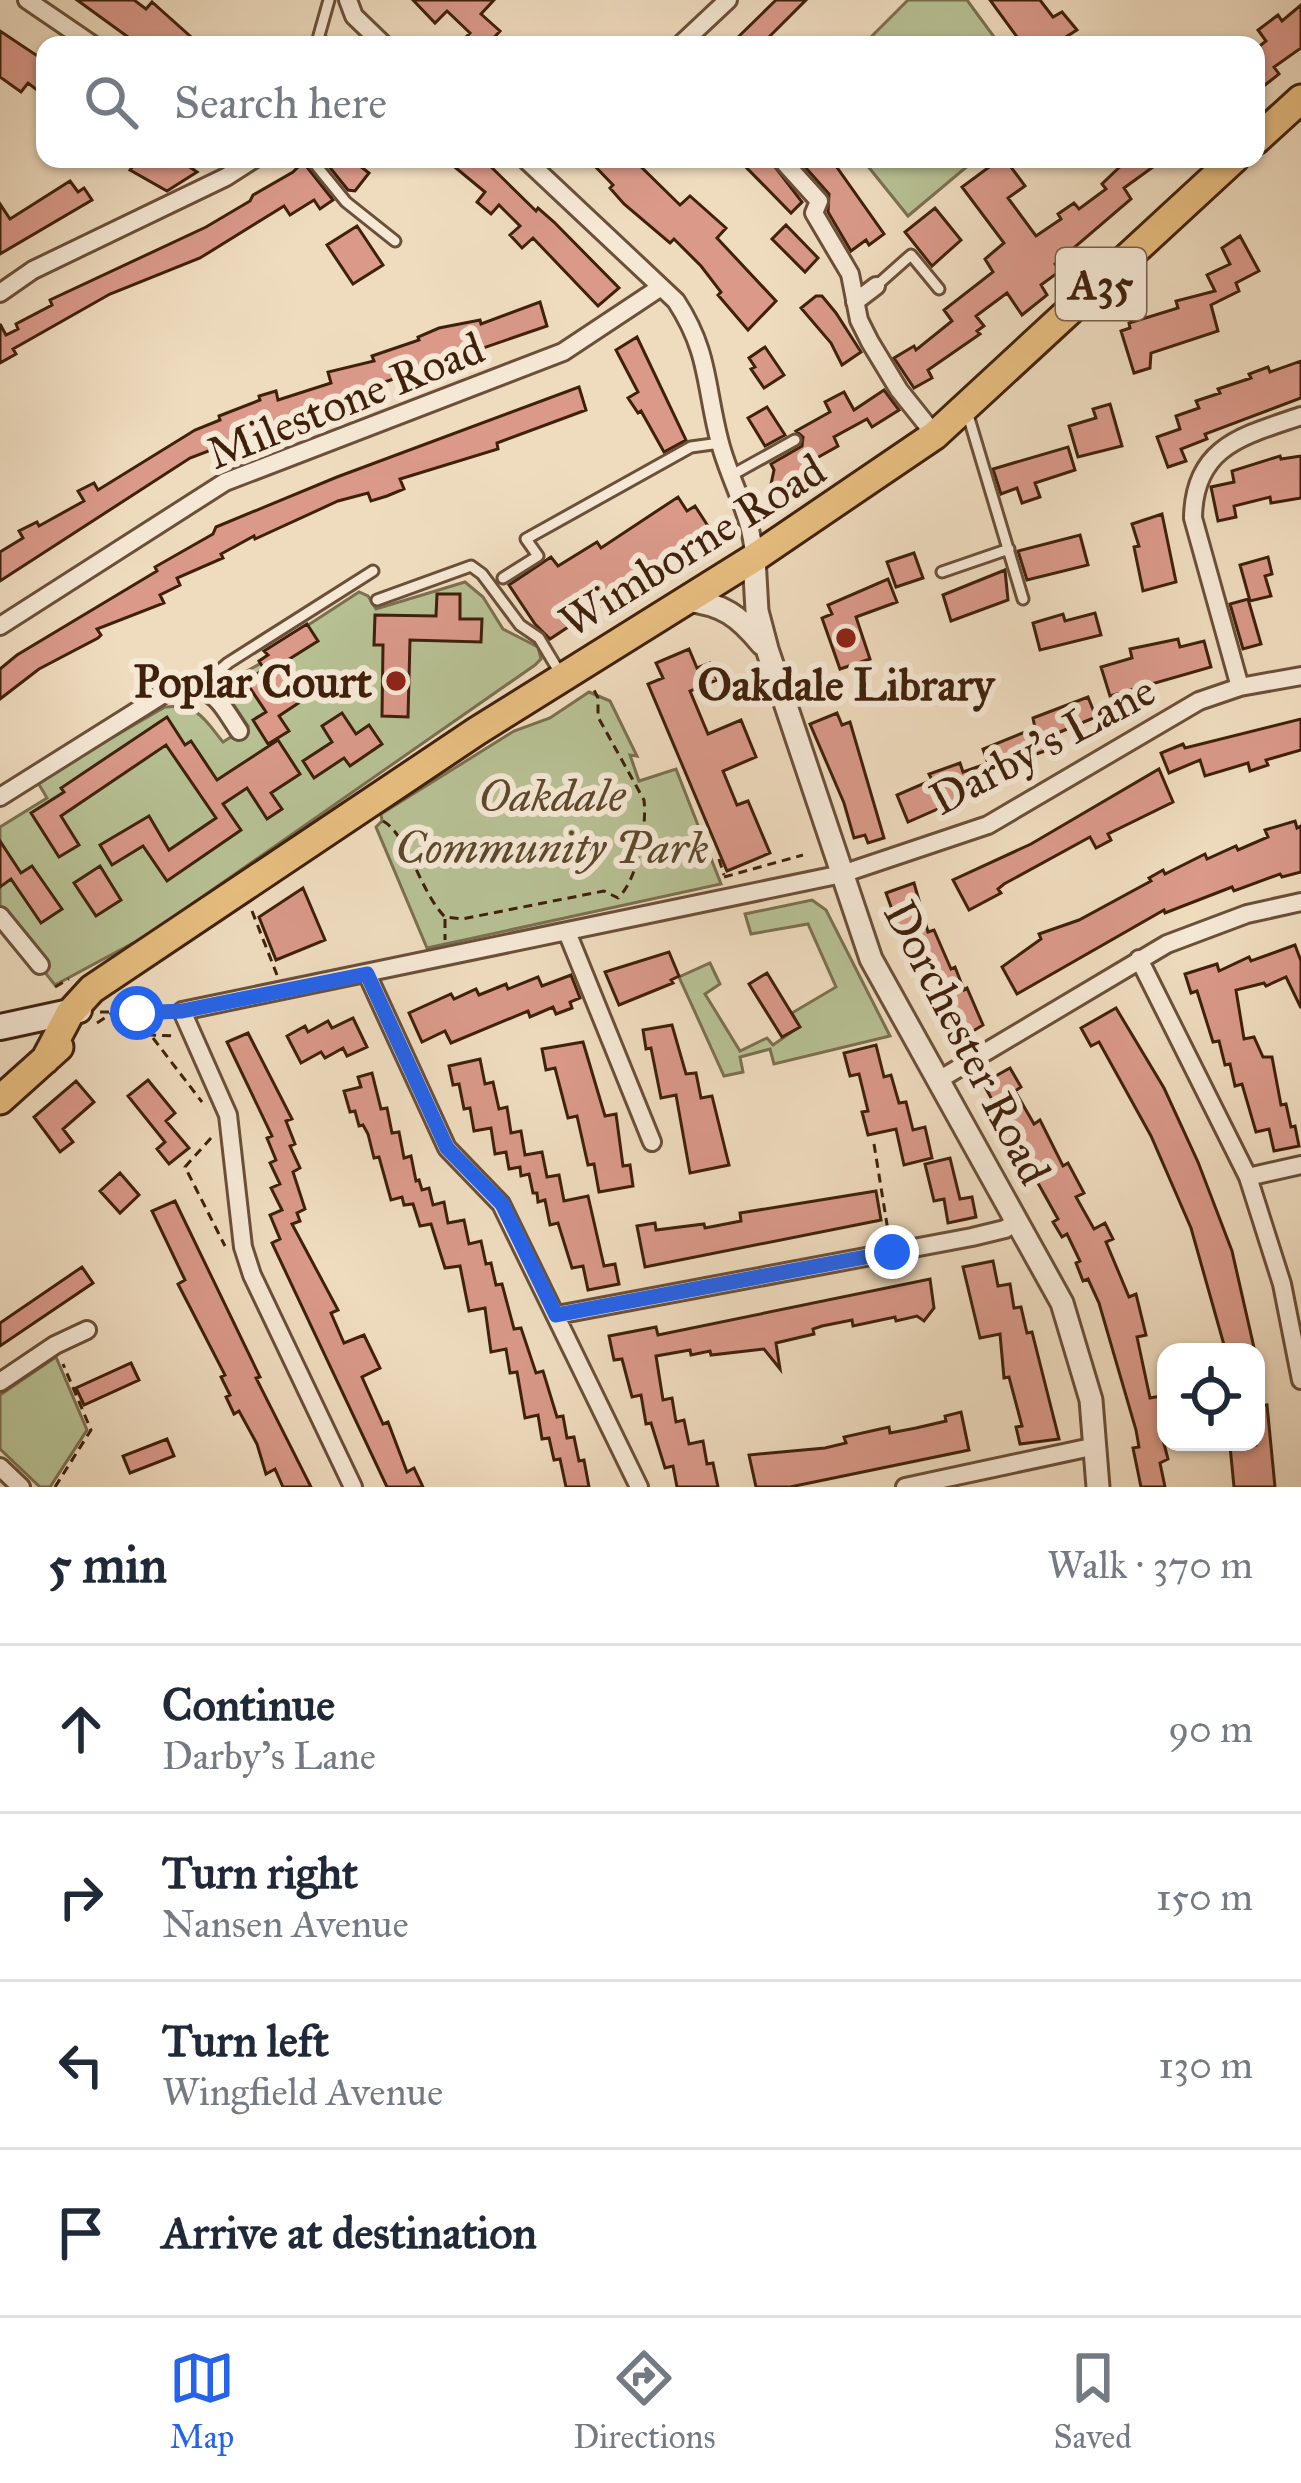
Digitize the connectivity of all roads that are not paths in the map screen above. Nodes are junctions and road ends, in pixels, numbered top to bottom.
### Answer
1 (27, 0) edge
2 (328, 0) edge
3 (348, 0) edge
4 (728, 0) edge
5 (80, 36) edge
6 (319, 36) edge
7 (371, 36) edge
8 (690, 36) edge
9 (1301, 99) edge
10 (1265, 132) edge
11 (240, 168) edge
12 (318, 168) edge
13 (535, 168) edge
14 (550, 168) edge
15 (789, 168) edge
16 (1224, 168) edge
17 (543, 175) junction
18 (394, 241) dead end
19 (876, 286) joint
20 (661, 287) junction
21 (939, 289) dead end
22 (0, 293) edge
23 (855, 302) junction
24 (966, 408) junction
25 (1301, 416) edge
26 (935, 436) junction
27 (795, 440) dead end
28 (720, 443) junction
29 (732, 475) junction
30 (1009, 550) junction
31 (754, 558) junction
32 (374, 571) dead end
33 (943, 572) dead end
34 (503, 578) dead end
35 (1023, 599) dead end
36 (377, 600) dead end
37 (686, 600) junction
38 (0, 626) edge
39 (770, 660) junction
40 (572, 671) junction
41 (1301, 676) edge
42 (1240, 686) junction
43 (728, 688) dead end
44 (216, 695) junction
45 (238, 731) dead end
46 (0, 797) edge
47 (842, 874) junction
48 (1301, 902) edge
49 (0, 916) edge
50 (567, 932) junction
51 (1139, 959) junction
52 (40, 965) road end
53 (367, 974) junction
54 (80, 999) junction
55 (4, 1026) edge
56 (937, 1081) junction
57 (0, 1100) edge
58 (652, 1142) dead end
59 (1301, 1166) edge
60 (1248, 1177) junction
61 (1017, 1221) junction
62 (556, 1315) junction
63 (87, 1330) dead end
64 (1, 1378) edge
65 (1301, 1380) edge
66 (1096, 1446) junction
67 (0, 1467) edge
68 (21, 1487) edge
69 (353, 1487) edge
70 (640, 1487) edge
71 (905, 1487) edge
72 (1098, 1487) edge

1 - 5 street
2 - 6 lane
3 - 7 street
4 - 8 street
9 - 10 highway
11 - 22 street
12 - 18 lane
13 - 17 street
14 - 17 street
15 - 23 street
16 - 24 highway, Wimborne Road / A35
17 - 20 street
19 - 21 lane
19 - 23 street
20 - 28 street
20 - 38 street, Milestone Road
23 - 26 street
24 - 26 highway, Wimborne Road / A35
24 - 30 lane
25 - 42 street
26 - 31 highway, Wimborne Road / A35
27 - 29 lane
28 - 29 street
28 - 34 lane
29 - 31 street
30 - 33 lane
30 - 35 lane
31 - 37 highway, Wimborne Road / A35
31 - 39 street, Dorchester Road
32 - 44 lane
36 - 40 lane
37 - 39 street
37 - 40 highway, Wimborne Road / A35
39 - 43 lane
39 - 47 street, Dorchester Road
40 - 54 highway, Wimborne Road / A35
41 - 42 street, Darby's Lane
42 - 47 street, Darby's Lane
44 - 45 street
44 - 46 street
47 - 50 street, Darby's Lane
47 - 56 street, Dorchester Road
48 - 51 street
49 - 52 street
50 - 53 street, Darby's Lane
50 - 58 street
51 - 56 street
51 - 60 street
53 - 62 street
53 - 69 street, Darby's Lane
54 - 55 main road, Wimborne Road
54 - 57 highway
56 - 61 street, Dorchester Road
59 - 60 street
60 - 65 street
61 - 62 street
61 - 66 street, Dorchester Road
62 - 70 street
63 - 64 street
66 - 71 street
66 - 72 street, Dorchester Road
67 - 68 street

